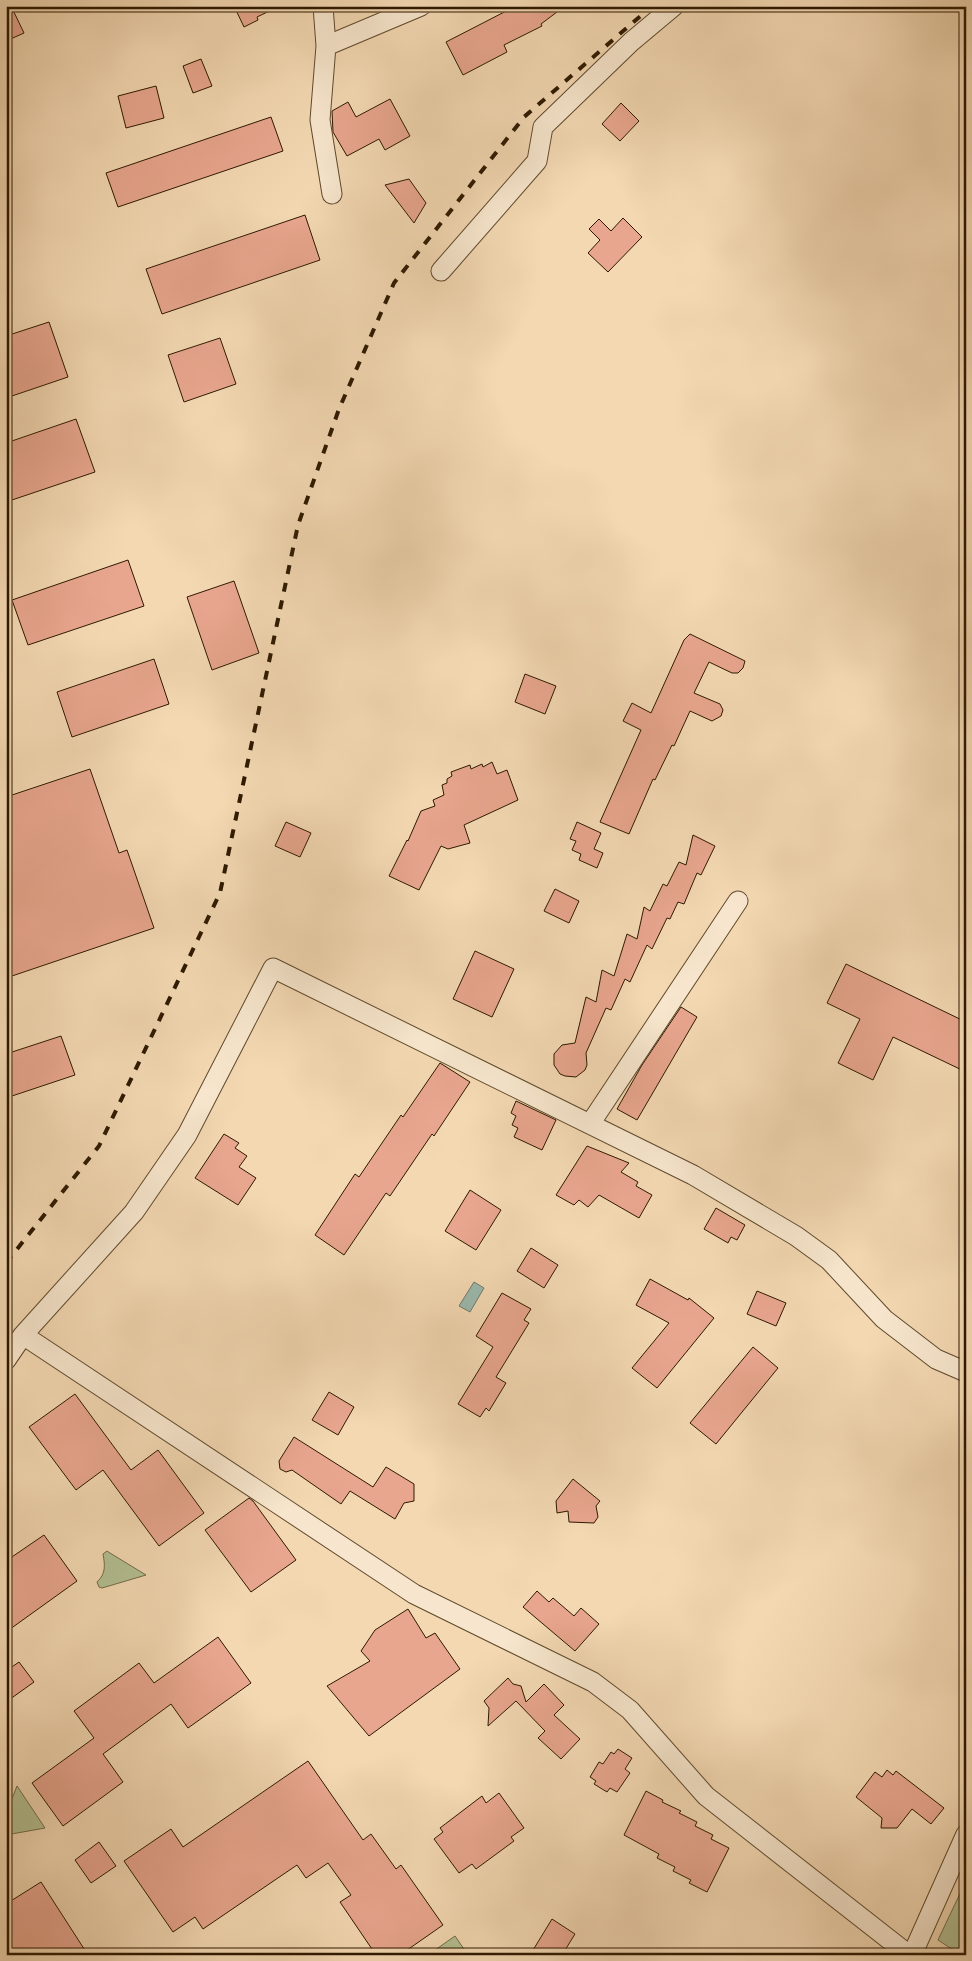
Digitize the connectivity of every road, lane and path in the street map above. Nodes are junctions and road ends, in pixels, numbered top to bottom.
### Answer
1 (323, 6) edge
2 (421, 6) edge
3 (674, 6) edge
4 (326, 46) junction
5 (332, 194) dead end
6 (441, 271) dead end
7 (738, 901) dead end
8 (590, 1124) junction
9 (23, 1335) junction
10 (6, 1360) edge
11 (966, 1372) edge
12 (966, 1834) edge
13 (911, 1955) edge

1 - 4 street
2 - 4 street
3 - 6 street
4 - 5 street
7 - 8 street
8 - 9 street
8 - 11 street
9 - 10 street
9 - 13 street
12 - 13 street

